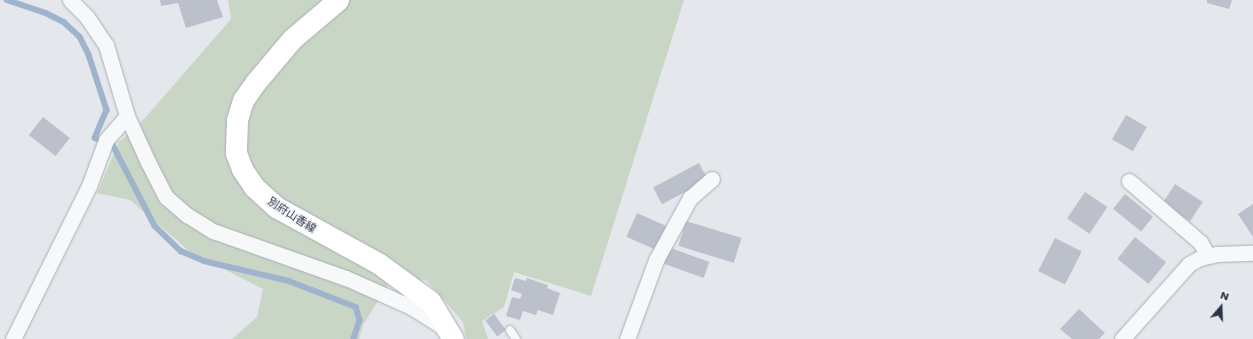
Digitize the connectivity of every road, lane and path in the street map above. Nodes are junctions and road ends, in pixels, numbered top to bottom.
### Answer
1 (70, 0) edge
2 (338, 0) edge
3 (127, 116) junction
4 (712, 179) dead end
5 (1129, 181) dead end
6 (1253, 252) edge
7 (1208, 256) junction
8 (510, 330) dead end
9 (451, 335) edge
10 (13, 339) edge
11 (516, 339) edge
12 (627, 339) edge
13 (1122, 339) edge

1 - 3 street
2 - 9 main road, 別府山香線
3 - 9 street
3 - 10 street
4 - 12 street
5 - 7 street
6 - 7 street
7 - 13 street
8 - 11 lane

